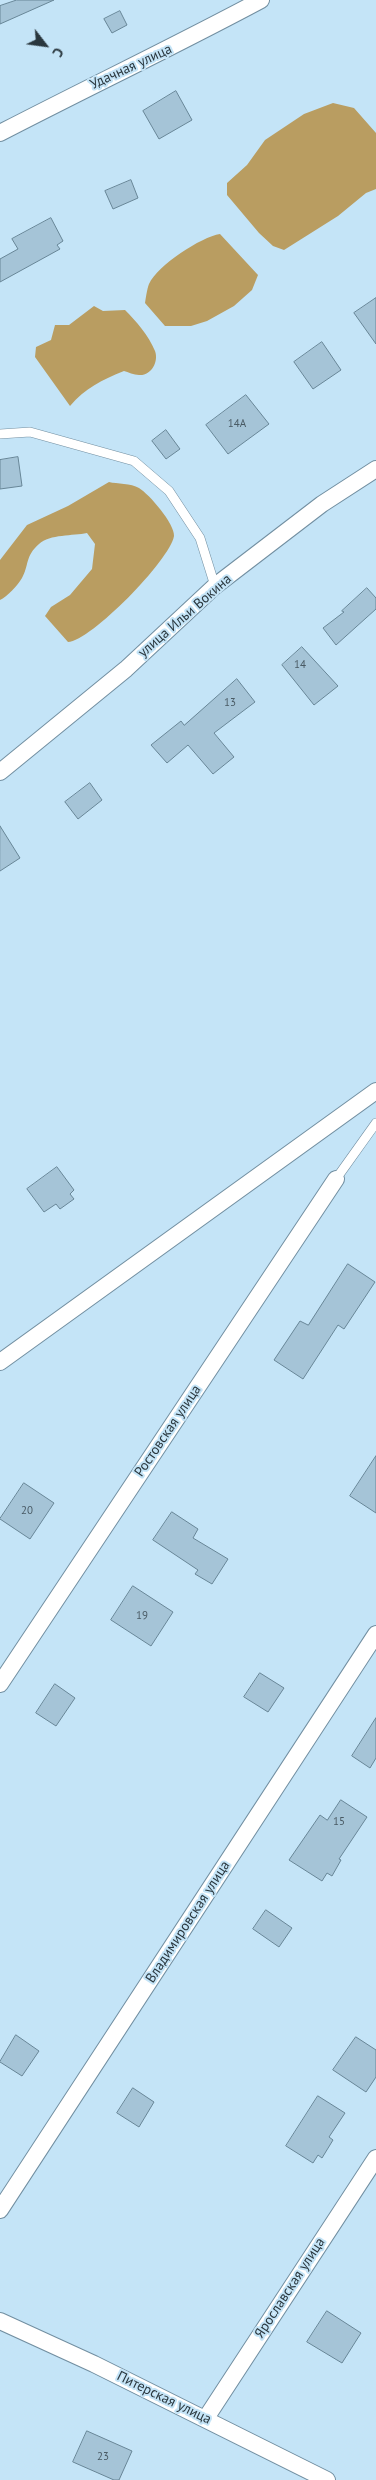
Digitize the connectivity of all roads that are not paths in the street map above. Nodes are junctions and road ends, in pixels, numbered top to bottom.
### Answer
1 (261, 0) edge
2 (0, 133) edge
3 (0, 434) edge
4 (376, 469) edge
5 (215, 586) junction
6 (0, 772) edge
7 (376, 1091) edge
8 (376, 1123) edge
9 (336, 1179) joint
10 (0, 1362) edge
11 (376, 1634) edge
12 (0, 1684) edge
13 (376, 2158) edge
14 (0, 2210) edge
15 (0, 2321) edge
16 (206, 2418) junction
17 (327, 2480) edge

1 - 2 street, Удачная улица
3 - 5 lane
4 - 5 street, улица Ильи Вокина
5 - 6 street, улица Ильи Вокина
7 - 10 street
8 - 9 lane
9 - 12 street, Ростовская улица
11 - 14 street, Владимировская улица
13 - 16 street, Ярославская улица
15 - 16 street, Питерская улица
16 - 17 street, Питерская улица

